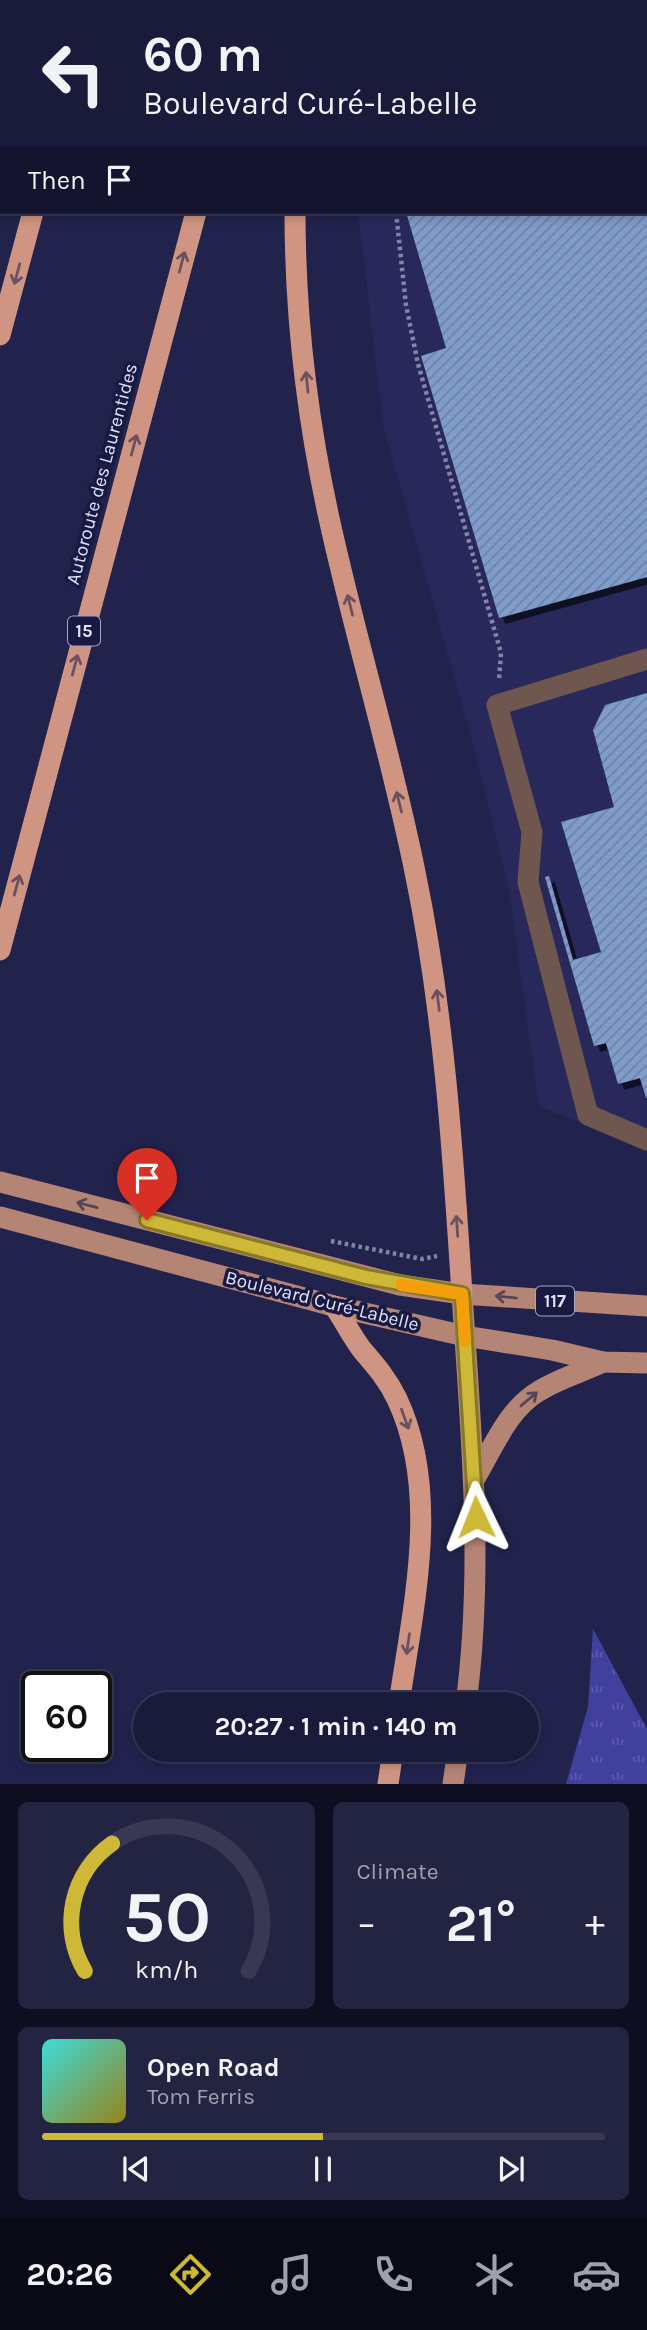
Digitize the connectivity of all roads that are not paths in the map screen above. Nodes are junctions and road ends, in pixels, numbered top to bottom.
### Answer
1 (32, 214) edge
2 (195, 214) edge
3 (295, 214) edge
4 (0, 335) edge
5 (647, 659) edge
6 (0, 950) edge
7 (647, 1140) edge
8 (0, 1182) edge
9 (0, 1217) edge
10 (462, 1294) junction
11 (334, 1306) junction
12 (647, 1306) edge
13 (465, 1336) junction
14 (603, 1362) junction
15 (647, 1363) edge
16 (475, 1478) junction
17 (401, 1692) edge
18 (467, 1692) edge
19 (391, 1762) edge
20 (456, 1762) edge
21 (388, 1784) edge
22 (453, 1784) edge

1 -> 4 highway
6 -> 2 highway, Autoroute des Laurentides / 15
10 -> 3 highway
5 - 7 lane
10 -> 8 main road, Boulevard Curé-Labelle / 117
9 - 11 main road, Boulevard Curé-Labelle
12 -> 10 main road, Boulevard Curé-Labelle / 117
10 - 13 main road
11 - 13 main road, Boulevard Curé-Labelle
11 -> 17 highway
13 - 14 main road, Boulevard Curé-Labelle
13 - 16 main road
14 - 15 main road, Boulevard Curé-Labelle
16 -> 14 main road
16 - 18 main road
19 - 21 highway
20 - 22 main road

